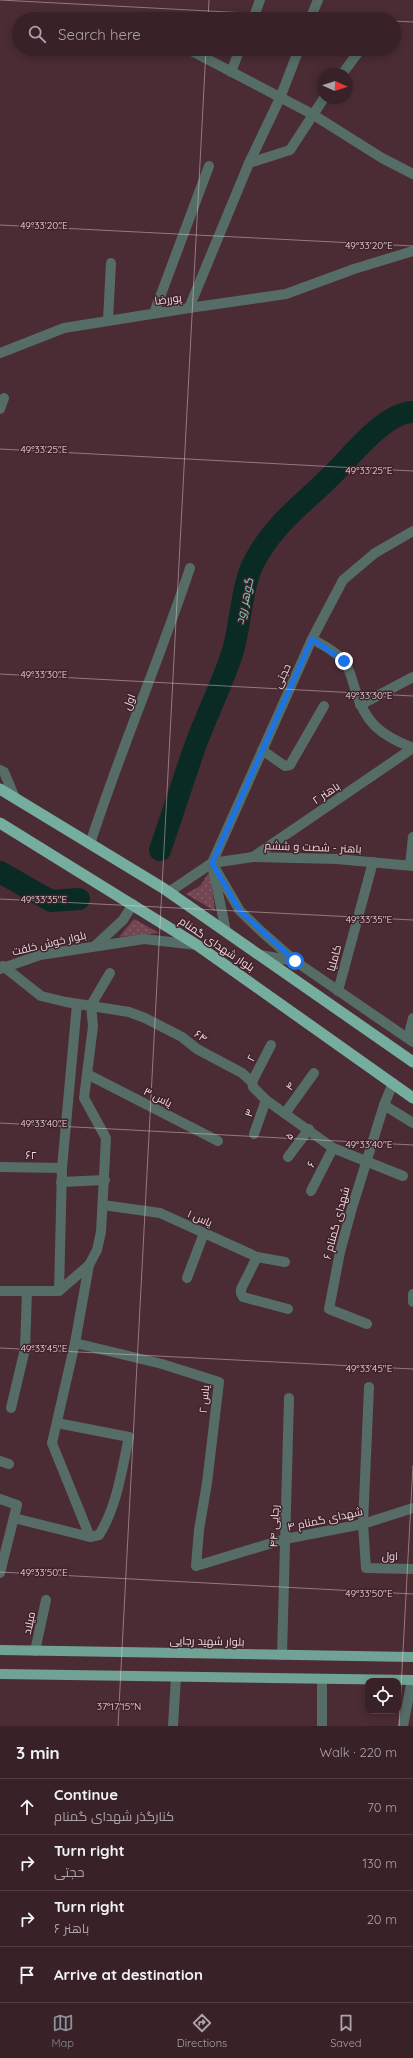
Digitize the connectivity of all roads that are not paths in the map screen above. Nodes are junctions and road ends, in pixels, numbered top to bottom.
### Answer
1 (260, 0) edge
2 (318, 0) edge
3 (256, 12) edge
4 (313, 12) edge
5 (201, 56) edge
6 (237, 56) edge
7 (296, 56) edge
8 (356, 56) edge
9 (346, 68) edge
10 (231, 72) junction
11 (280, 98) junction
12 (320, 104) edge
13 (312, 114) junction
14 (250, 163) junction
15 (209, 166) dead end
16 (413, 174) edge
17 (413, 251) edge
18 (111, 263) dead end
19 (189, 308) junction
20 (154, 313) junction
21 (108, 320) junction
22 (0, 353) edge
23 (4, 398) dead end
24 (0, 409) edge
25 (413, 530) edge
26 (190, 568) dead end
27 (312, 639) junction
28 (413, 677) edge
29 (360, 705) junction
30 (324, 706) dead end
31 (413, 748) edge
32 (262, 750) junction
33 (0, 770) edge
34 (0, 789) edge
35 (15, 798) junction
36 (0, 823) edge
37 (413, 837) edge
38 (90, 844) junction
39 (253, 857) junction
40 (373, 862) junction
41 (212, 863) junction
42 (412, 866) edge
43 (169, 892) junction
44 (133, 904) junction
45 (226, 932) junction
46 (96, 945) junction
47 (197, 945) junction
48 (260, 955) junction
49 (295, 961) junction
50 (2, 967) edge
51 (110, 973) dead end
52 (338, 991) junction
53 (77, 1004) junction
54 (91, 1005) junction
55 (370, 1012) junction
56 (413, 1018) edge
57 (360, 1025) junction
58 (410, 1040) edge
59 (271, 1045) dead end
60 (413, 1062) edge
61 (314, 1073) dead end
62 (87, 1074) junction
63 (252, 1082) junction
64 (393, 1083) junction
65 (68, 1096) junction
66 (84, 1098) junction
67 (413, 1098) edge
68 (266, 1100) junction
69 (384, 1105) junction
70 (286, 1112) junction
71 (413, 1124) edge
72 (309, 1129) junction
73 (254, 1134) dead end
74 (218, 1141) dead end
75 (333, 1148) junction
76 (288, 1157) dead end
77 (367, 1162) junction
78 (0, 1167) edge
79 (62, 1168) junction
80 (403, 1176) dead end
81 (105, 1180) junction
82 (61, 1182) junction
83 (311, 1191) dead end
84 (103, 1205) junction
85 (204, 1233) junction
86 (257, 1256) junction
87 (285, 1262) dead end
88 (89, 1265) junction
89 (187, 1278) dead end
90 (0, 1291) edge
91 (27, 1291) junction
92 (59, 1292) junction
93 (413, 1294) edge
94 (413, 1302) edge
95 (288, 1309) dead end
96 (367, 1324) dead end
97 (75, 1343) junction
98 (369, 1387) dead end
99 (289, 1398) dead end
100 (11, 1408) dead end
101 (57, 1424) junction
102 (0, 1499) edge
103 (413, 1508) edge
104 (14, 1518) junction
105 (363, 1524) junction
106 (90, 1537) junction
107 (285, 1539) junction
108 (196, 1566) joint
109 (413, 1569) edge
110 (0, 1573) edge
111 (46, 1600) dead end
112 (0, 1650) edge
113 (35, 1650) junction
114 (282, 1655) junction
115 (413, 1657) edge
116 (0, 1674) edge
117 (176, 1677) junction
118 (322, 1679) junction
119 (413, 1680) edge
120 (173, 1726) edge
121 (322, 1726) edge
122 (403, 1726) edge

1 - 3 street
2 - 4 street
5 - 10 street
6 - 10 street
7 - 11 street, پوررضا
8 - 9 street
10 - 11 street
11 - 13 street
11 - 14 street, پوررضا
12 - 13 street
13 - 14 street
13 - 16 street
14 - 19 street, پوررضا
15 - 20 street
17 - 19 street
18 - 21 street
19 - 20 street, پوررضا
20 - 21 street, پوررضا
21 - 22 street, پوررضا
23 - 24 street
25 - 27 street, حجتی
26 - 38 street, اول
27 - 29 street
27 - 32 street, حجتی
28 - 29 street
29 - 31 street
30 - 32 street
31 - 39 street, باهنر ۲
32 - 41 street, حجتی
33 - 35 street
34 - 35 highway, بلوار شهدای گمنام
35 - 38 highway, بلوار شهدای گمنام
36 - 44 highway, بلوار شهدای گمنام
37 - 42 street
38 - 43 highway, بلوار شهدای گمنام
39 - 40 street, باهنر - شصت و ششم
39 - 41 street, باهنر - شصت و ششم
40 - 42 street, باهنر - شصت و ششم
40 - 52 street, کاملیا
41 - 43 street
41 - 45 street
41 - 49 street
43 - 45 highway, بلوار شهدای گمنام
44 - 46 street, بلوار خوش خلقت
44 - 47 highway, بلوار شهدای گمنام
45 - 48 highway, بلوار شهدای گمنام
46 - 47 street
46 - 50 street, بلوار خوش خلقت
47 - 64 highway, بلوار شهدای گمنام
48 - 49 street
48 - 57 highway, بلوار شهدای گمنام
49 - 52 street
50 - 53 street, ۶۴
51 - 54 street
52 - 55 street
53 - 54 street, ۶۴
53 - 65 street
54 - 62 street
54 - 63 street, ۶۴
55 - 57 street
55 - 58 street
56 - 58 street
57 - 60 highway, بلوار شهدای گمنام
59 - 63 street, ۲
61 - 70 street, ۴
62 - 66 street
62 - 74 street, یاس ۳
63 - 68 street, ۶۴
64 - 67 highway, بلوار شهدای گمنام
64 - 69 street, شهدای گمنام ۶
65 - 66 street
65 - 79 street
66 - 81 street
68 - 70 street, ۶۴
68 - 73 street, ۳
69 - 71 street
69 - 77 street, شهدای گمنام ۶
70 - 72 street, ۶۴
72 - 75 street, ۶۴
72 - 76 street, ۵
75 - 77 street, ۶۴
75 - 83 street, ۶
77 - 80 street, ۶۴
77 - 96 street, شهدای گمنام ۶
78 - 79 street, ۶۲
79 - 82 street
81 - 82 street
81 - 84 street
82 - 92 street
84 - 85 street, یاس ۱
84 - 88 street
85 - 86 street, یاس ۱
85 - 89 street
86 - 87 street, یاس ۱
86 - 95 street
88 - 92 street
88 - 97 street
90 - 91 street
91 - 92 street
91 - 100 street
93 - 94 street
97 - 101 street
97 - 108 street, یاس ۲
98 - 105 street
99 - 107 street, رجایی ۴۴
101 - 106 street
101 - 106 street
102 - 104 street
103 - 105 street, شهدای گمنام ۴
104 - 106 street
104 - 110 street
105 - 107 street, شهدای گمنام ۴
105 - 109 street, اول
107 - 108 street, شهدای گمنام ۴
107 - 114 street, رجایی ۴۴
111 - 113 street, میلاد
112 - 113 main road, بلوار شهید رجایی
113 - 114 main road, بلوار شهید رجایی
114 - 115 main road, بلوار شهید رجایی
116 - 117 main road
117 - 118 main road
117 - 120 street
118 - 119 main road
118 - 121 street
119 - 122 street

